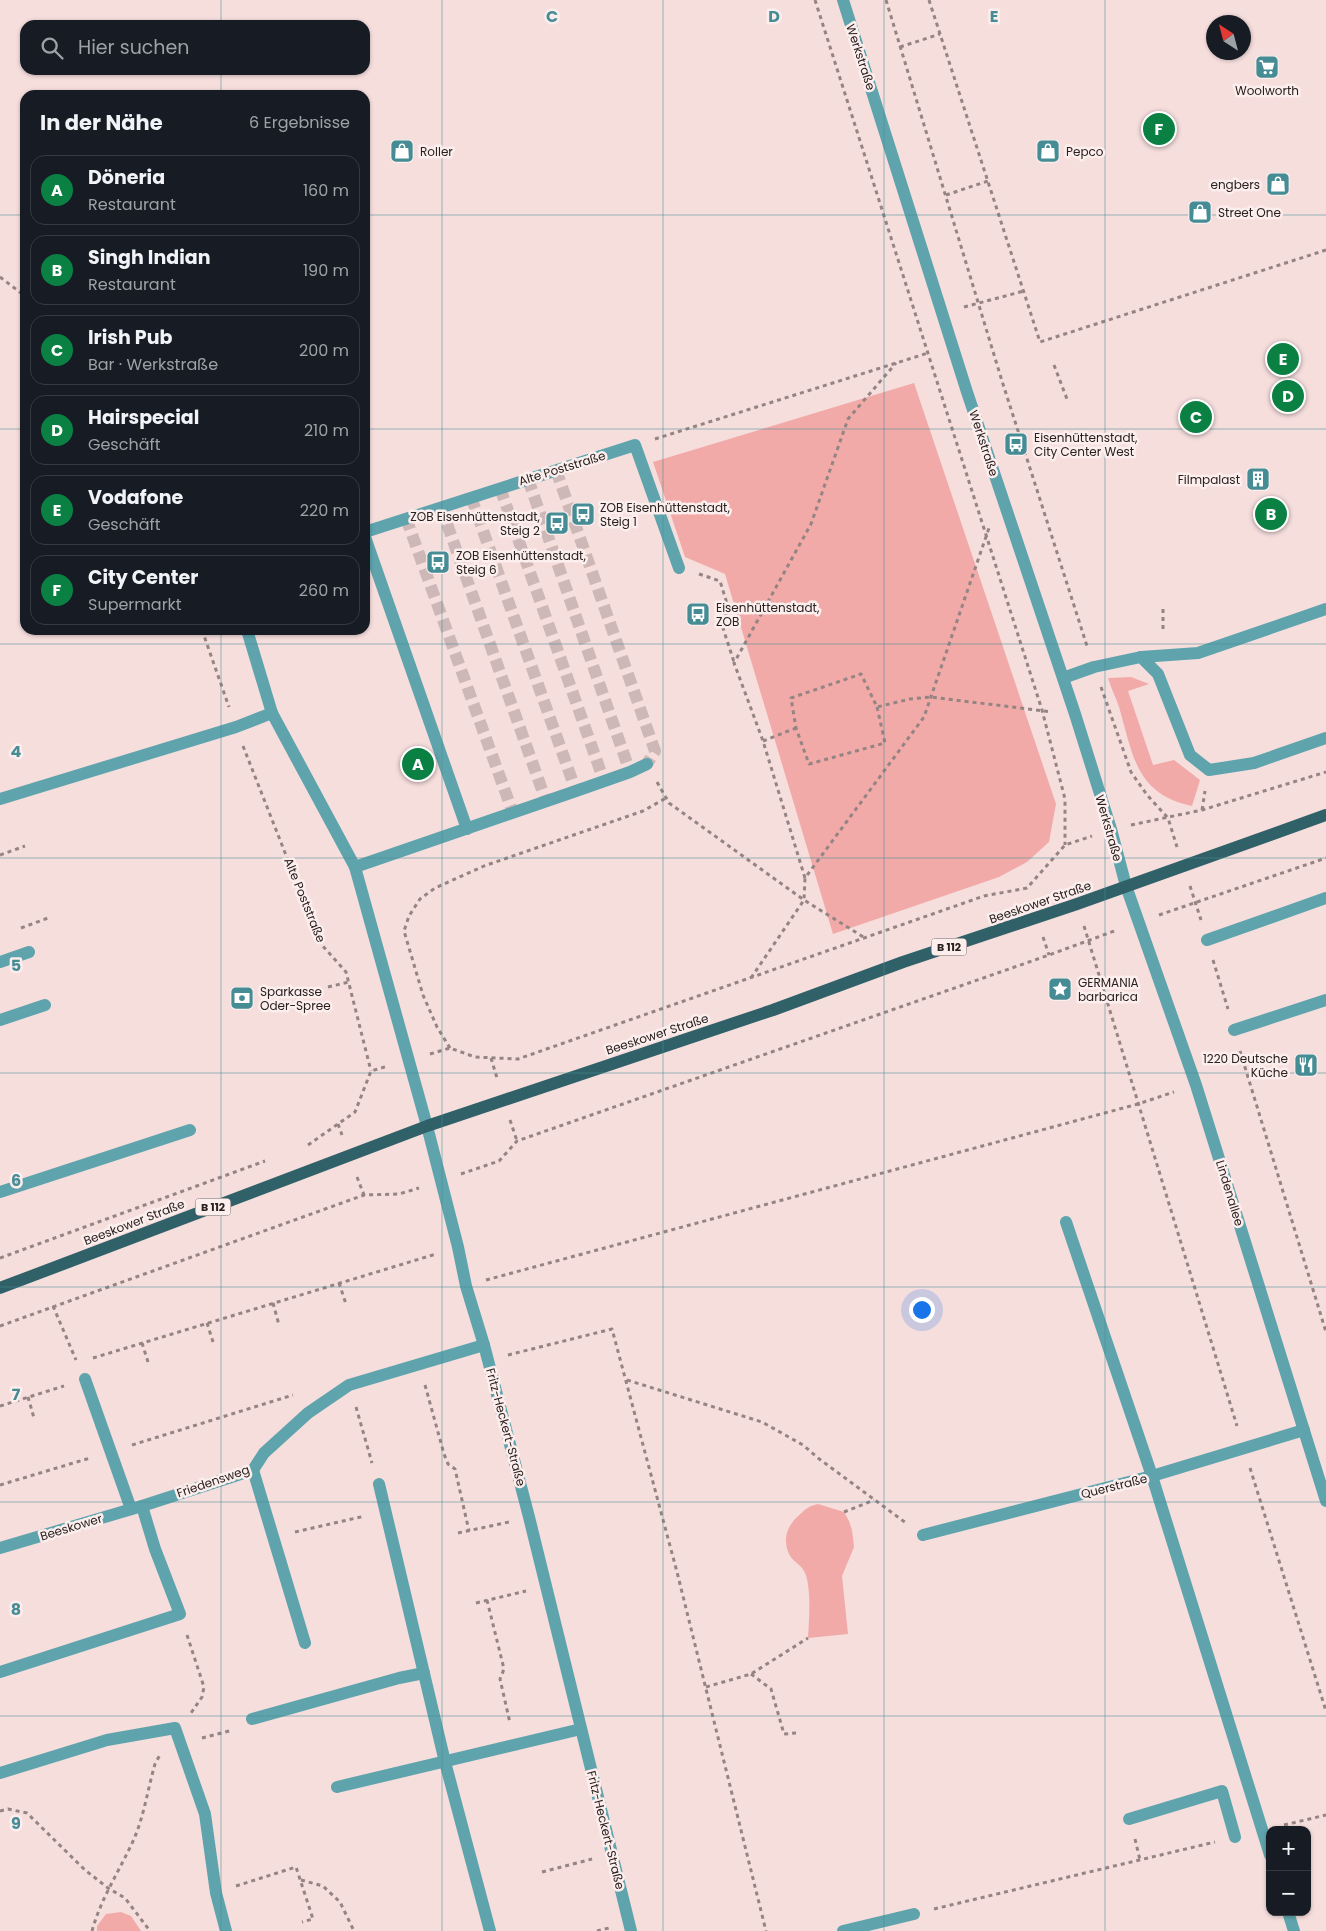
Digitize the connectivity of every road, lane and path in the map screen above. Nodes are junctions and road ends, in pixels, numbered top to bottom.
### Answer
1 (815, 0) edge
2 (843, 0) edge
3 (886, 0) edge
4 (929, 0) edge
5 (940, 34) junction
6 (900, 47) junction
7 (988, 181) junction
8 (946, 195) junction
9 (1014, 239) dead end
10 (1008, 241) junction
11 (1326, 250) edge
12 (0, 276) edge
13 (1024, 291) junction
14 (20, 292) edge
15 (978, 303) junction
16 (942, 314) junction
17 (953, 346) junction
18 (927, 354) junction
19 (896, 363) junction
20 (1054, 365) dead end
21 (1067, 399) dead end
22 (667, 436) dead end
23 (1001, 492) junction
24 (370, 530) edge
25 (986, 538) junction
26 (370, 551) edge
27 (679, 568) joint
28 (1326, 609) edge
29 (204, 635) edge
30 (249, 635) edge
31 (1141, 657) junction
32 (734, 662) junction
33 (1094, 668) junction
34 (1063, 678) junction
35 (931, 697) junction
36 (877, 707) junction
37 (1042, 710) junction
38 (272, 712) junction
39 (1075, 714) junction
40 (236, 727) junction
41 (796, 728) junction
42 (1326, 738) edge
43 (763, 741) junction
44 (647, 764) joint
45 (1326, 772) edge
46 (0, 798) edge
47 (666, 798) junction
48 (1326, 815) edge
49 (1168, 818) junction
50 (467, 829) junction
51 (1111, 829) junction
52 (1065, 845) junction
53 (25, 846) dead end
54 (0, 856) edge
55 (1326, 858) edge
56 (1183, 865) junction
57 (355, 867) junction
58 (805, 878) junction
59 (1126, 886) junction
60 (1326, 898) edge
61 (804, 900) junction
62 (1195, 902) junction
63 (1077, 904) junction
64 (48, 918) dead end
65 (1138, 922) junction
66 (22, 928) dead end
67 (865, 938) junction
68 (1088, 940) junction
69 (1207, 940) junction
70 (29, 952) dead end
71 (0, 962) edge
72 (750, 978) junction
73 (348, 982) junction
74 (328, 987) dead end
75 (1326, 1000) edge
76 (45, 1005) dead end
77 (0, 1020) edge
78 (1234, 1030) junction
79 (450, 1048) junction
80 (409, 1060) junction
81 (371, 1071) junction
82 (1196, 1085) junction
83 (1138, 1104) junction
84 (427, 1126) junction
85 (190, 1130) dead end
86 (299, 1148) dead end
87 (271, 1159) dead end
88 (440, 1181) junction
89 (0, 1192) edge
90 (1066, 1222) dead end
91 (458, 1247) junction
92 (0, 1258) edge
93 (339, 1283) junction
94 (466, 1286) junction
95 (0, 1288) edge
96 (273, 1303) junction
97 (346, 1304) dead end
98 (53, 1306) junction
99 (207, 1324) junction
100 (279, 1325) dead end
101 (0, 1326) edge
102 (1326, 1332) edge
103 (142, 1343) junction
104 (214, 1345) dead end
105 (484, 1345) junction
106 (488, 1360) junction
107 (77, 1363) junction
108 (419, 1363) junction
109 (149, 1364) dead end
110 (84, 1379) junction
111 (627, 1380) junction
112 (349, 1385) junction
113 (28, 1398) junction
114 (0, 1406) edge
115 (315, 1408) junction
116 (34, 1418) dead end
117 (1304, 1430) junction
118 (1244, 1450) junction
119 (110, 1452) junction
120 (253, 1470) junction
121 (1152, 1476) junction
122 (379, 1484) joint
123 (0, 1485) edge
124 (874, 1500) junction
125 (1326, 1501) edge
126 (136, 1508) junction
127 (385, 1512) junction
128 (844, 1512) dead end
129 (529, 1517) junction
130 (470, 1531) junction
131 (458, 1533) dead end
132 (273, 1536) junction
133 (923, 1536) joint
134 (0, 1548) edge
135 (546, 1586) junction
136 (488, 1600) junction
137 (476, 1603) dead end
138 (180, 1614) junction
139 (808, 1638) dead end
140 (305, 1643) dead end
141 (0, 1672) edge
142 (424, 1673) junction
143 (751, 1674) junction
144 (706, 1687) junction
145 (1326, 1711) edge
146 (252, 1719) joint
147 (175, 1728) junction
148 (581, 1729) junction
149 (796, 1733) dead end
150 (180, 1744) junction
151 (515, 1745) junction
152 (444, 1762) junction
153 (0, 1772) edge
154 (337, 1787) dead end
155 (0, 1811) edge
156 (1326, 1815) edge
157 (1129, 1819) dead end
158 (1262, 1831) junction
159 (1235, 1837) joint
160 (1266, 1843) edge
161 (612, 1854) junction
162 (542, 1872) dead end
163 (300, 1880) junction
164 (108, 1888) junction
165 (216, 1893) junction
166 (914, 1914) joint
167 (1289, 1916) edge
168 (302, 1922) dead end
169 (92, 1931) edge
170 (150, 1931) edge
171 (226, 1931) edge
172 (354, 1931) edge
173 (490, 1931) edge
174 (631, 1931) edge
175 (766, 1931) edge
176 (843, 1931) edge
177 (1294, 1931) edge

1 - 18 path
2 - 16 street, Werkstraße
3 - 6 path
4 - 5 path
5 - 6 path
5 - 7 path
6 - 8 path
7 - 8 path
7 - 10 path
8 - 15 path
9 - 10 path
10 - 13 path
11 - 13 path
12 - 14 path
13 - 15 path
15 - 16 path
15 - 33 path
16 - 17 street, Werkstraße
17 - 18 path
17 - 23 street, Werkstraße
18 - 19 path
18 - 25 path
19 - 22 path
19 - 32 path
20 - 21 path
23 - 25 path
23 - 34 street, Werkstraße
24 - 27 street, Alte Poststraße
25 - 35 path
25 - 37 path
26 - 50 street
27 - 32 path
28 - 31 street
29 - 40 path, Alte Poststraße
30 - 38 street
31 - 33 street
31 - 42 street
32 - 43 path
33 - 34 street
33 - 49 path
34 - 39 street, Werkstraße
35 - 36 path
35 - 37 path
35 - 58 path
36 - 41 path
36 - 41 path
37 - 39 path
37 - 52 path
38 - 40 street
38 - 57 street
39 - 51 street, Werkstraße
40 - 46 street
40 - 73 path, Alte Poststraße
41 - 43 path
43 - 58 path
44 - 47 path
44 - 50 street
45 - 49 path
47 - 61 path
47 - 79 path
48 - 56 main road, Beeskower Straße / B 112
49 - 51 path
49 - 56 path
50 - 57 street
51 - 52 path
51 - 59 street, Werkstraße
52 - 67 path
53 - 54 path
55 - 62 path
56 - 59 main road, Beeskower Straße / B 112
56 - 62 path
57 - 80 street
58 - 61 path
59 - 63 main road, Beeskower Straße / B 112
59 - 65 street, Lindenallee
60 - 69 street
61 - 67 path
61 - 72 path
62 - 65 path
62 - 69 path
63 - 68 path
63 - 84 main road, Beeskower Straße / B 112
64 - 66 path
65 - 68 path
65 - 82 street, Lindenallee
67 - 72 path
68 - 83 path
68 - 88 path
69 - 78 path
70 - 71 street
72 - 79 path
73 - 74 path
73 - 81 path, Alte Poststraße
75 - 78 street
76 - 77 street
78 - 102 path
79 - 80 path
80 - 81 path
80 - 84 street
81 - 86 path
82 - 83 path
82 - 117 street, Lindenallee
83 - 94 path
83 - 118 path
84 - 88 street, Fritz-Heckert-Straße
84 - 95 main road, Beeskower Straße / B 112
85 - 89 street
87 - 92 path
88 - 91 street, Fritz-Heckert-Straße
88 - 98 path
90 - 121 street
91 - 93 path
91 - 94 street, Fritz-Heckert-Straße
93 - 96 path
93 - 97 path
94 - 105 street, Fritz-Heckert-Straße
96 - 99 path
96 - 100 path
98 - 101 path
98 - 107 path
99 - 103 path
99 - 104 path
103 - 107 path
103 - 109 path
105 - 106 street, Fritz-Heckert-Straße
105 - 108 street, Friedensweg
106 - 111 path
106 - 129 street, Fritz-Heckert-Straße
107 - 110 path
108 - 112 street, Friedensweg
108 - 130 path
110 - 113 path
110 - 119 street
111 - 124 path
111 - 144 path
112 - 115 street, Friedensweg
112 - 122 path
113 - 114 path
113 - 116 path
115 - 119 path
115 - 120 street, Friedensweg
117 - 118 street, Querstraße
117 - 125 street, Lindenallee
118 - 121 street, Querstraße
118 - 145 path
119 - 123 path
119 - 126 street
120 - 126 street, Friedensweg
120 - 132 street
121 - 133 street, Querstraße
121 - 158 street
122 - 127 street
124 - 128 path
124 - 133 path
126 - 134 street, Beeskower
126 - 138 street
127 - 132 path
127 - 142 street
129 - 130 path
129 - 135 street, Fritz-Heckert-Straße
130 - 131 path
132 - 140 street
135 - 136 path
135 - 148 street, Fritz-Heckert-Straße
136 - 137 path
136 - 151 path
138 - 141 street
138 - 147 path
139 - 143 path
142 - 146 street
142 - 152 street
143 - 144 path
143 - 149 path
144 - 175 path
146 - 150 path
147 - 150 street
147 - 153 street
147 - 164 path
148 - 151 street
148 - 161 street, Fritz-Heckert-Straße
150 - 165 street
151 - 152 street
152 - 154 street
152 - 173 street
155 - 164 path
156 - 158 path
157 - 159 street
158 - 160 street
159 - 166 path
161 - 162 path
161 - 174 street, Fritz-Heckert-Straße
163 - 165 path
163 - 168 path
163 - 172 path
164 - 169 path
164 - 170 path
165 - 171 street
166 - 176 street
167 - 177 street

